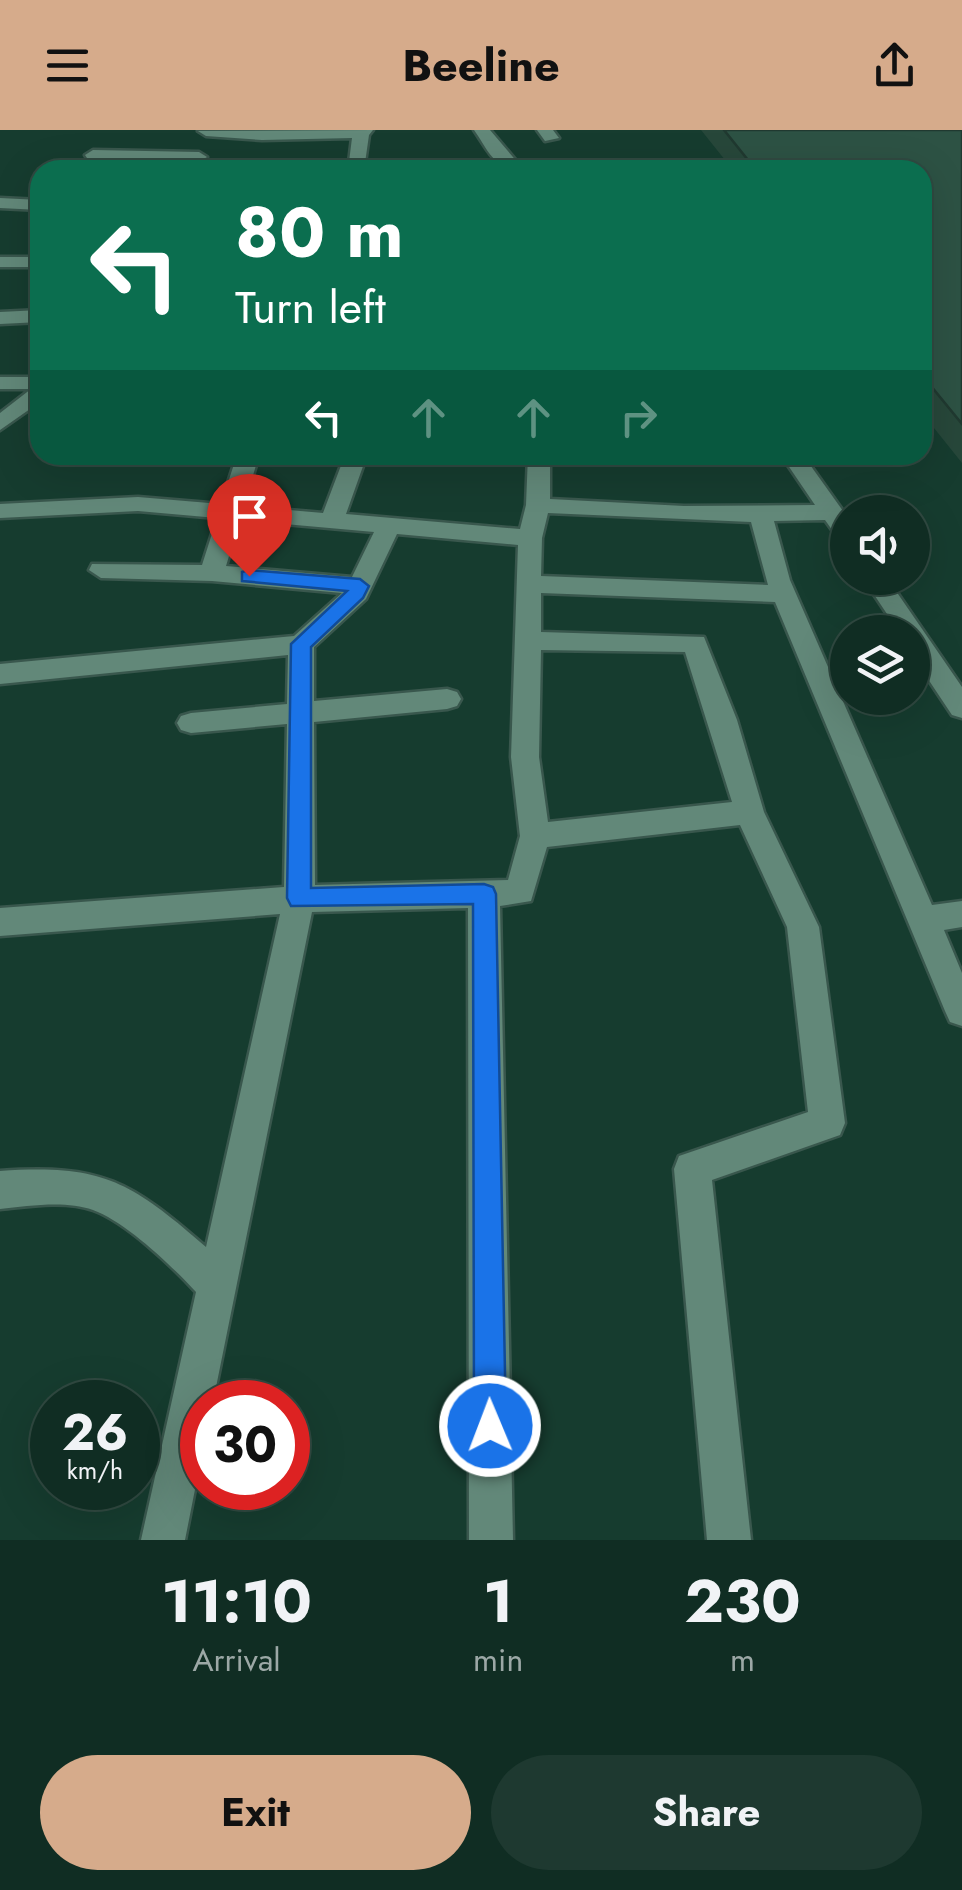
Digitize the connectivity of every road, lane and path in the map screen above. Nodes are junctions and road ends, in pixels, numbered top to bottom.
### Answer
1 (206, 130) edge
2 (482, 130) edge
3 (363, 132) edge
4 (93, 155) dead end
5 (158, 160) edge
6 (198, 160) edge
7 (358, 160) edge
8 (504, 160) edge
9 (0, 203) edge
10 (30, 204) edge
11 (0, 262) edge
12 (30, 262) edge
13 (30, 316) edge
14 (0, 318) edge
15 (0, 383) edge
16 (30, 391) edge
17 (30, 400) edge
18 (0, 424) edge
19 (244, 465) edge
20 (352, 465) edge
21 (538, 465) edge
22 (799, 465) edge
23 (538, 505) junction
24 (830, 511) edge
25 (0, 512) edge
26 (830, 512) edge
27 (227, 514) junction
28 (761, 516) junction
29 (331, 522) junction
30 (388, 527) junction
31 (530, 538) junction
32 (101, 570) dead end
33 (212, 573) junction
34 (529, 584) junction
35 (360, 586) junction
36 (784, 594) junction
37 (528, 641) junction
38 (301, 644) junction
39 (930, 660) edge
40 (0, 674) edge
41 (448, 700) dead end
42 (962, 708) edge
43 (300, 711) junction
44 (192, 723) dead end
45 (749, 812) junction
46 (535, 836) junction
47 (484, 894) junction
48 (299, 898) junction
49 (962, 914) edge
50 (923, 920) junction
51 (0, 922) edge
52 (962, 1011) edge
53 (0, 1190) edge
54 (217, 1286) junction
55 (163, 1540) edge
56 (491, 1540) edge
57 (729, 1540) edge

1 - 3 street
1 - 6 street
2 - 8 street
3 - 7 street
4 - 5 street
9 - 10 street
11 - 12 street
13 - 14 street
15 - 16 street
17 - 18 street
19 - 27 street
20 - 29 street
21 - 23 street
22 - 24 street
23 - 28 street
23 - 31 street
25 - 27 street
26 - 28 street
27 - 29 street
27 - 33 street
28 - 36 street
29 - 30 street
30 - 31 street
30 - 35 street
31 - 34 street
32 - 33 street
33 - 35 street
34 - 36 street
34 - 37 street
35 - 38 street
36 - 50 street
37 - 45 street
37 - 46 street
38 - 40 street
38 - 43 street
39 - 42 street
41 - 43 street
43 - 44 street
43 - 48 street
45 - 46 street
45 - 57 street
46 - 47 street
47 - 48 street
47 - 56 street
48 - 51 street
48 - 54 street
49 - 50 street
50 - 52 street
53 - 54 street
54 - 55 street

